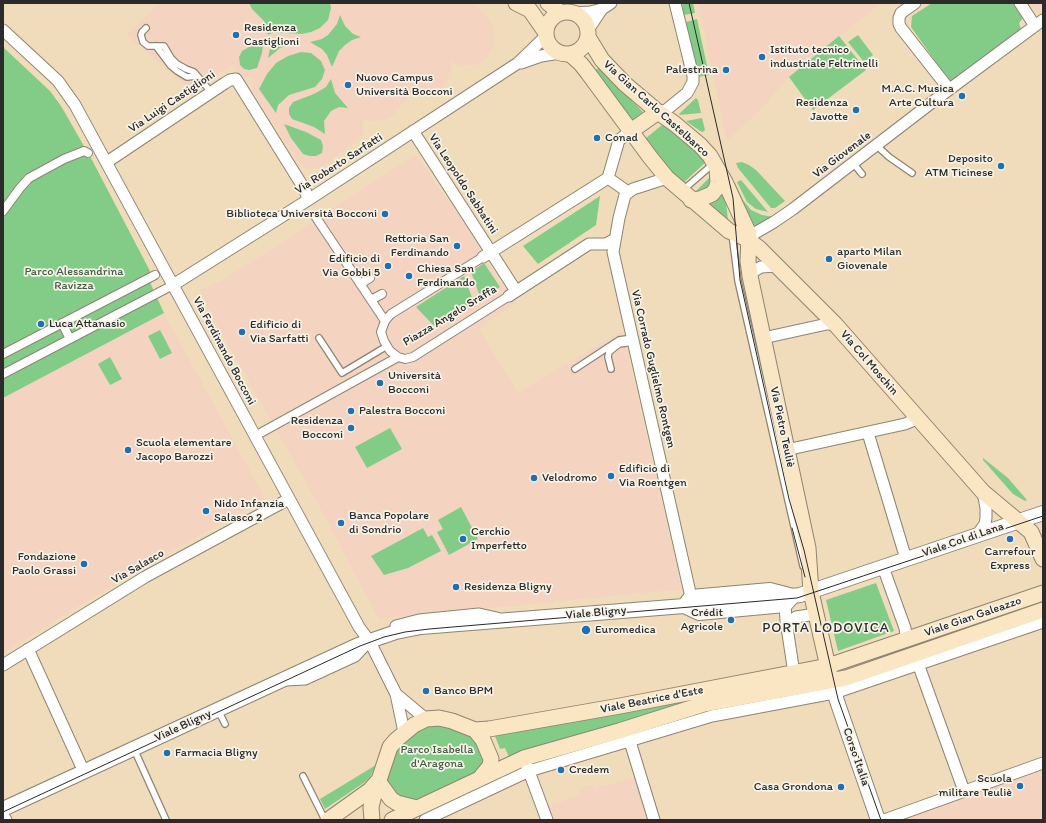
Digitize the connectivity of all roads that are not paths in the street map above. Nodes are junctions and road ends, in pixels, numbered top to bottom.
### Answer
1 (548, 3) edge
2 (675, 3) edge
3 (914, 3) edge
4 (1020, 3) edge
5 (527, 5) edge
6 (606, 6) edge
7 (567, 13) junction
8 (1039, 23) edge
9 (146, 28) dead end
10 (5, 30) edge
11 (546, 34) junction
12 (588, 34) junction
13 (565, 54) junction
14 (518, 63) junction
15 (949, 89) junction
16 (211, 92) junction
17 (658, 112) junction
18 (631, 130) junction
19 (413, 131) junction
20 (876, 145) junction
21 (88, 153) dead end
22 (107, 162) junction
23 (853, 163) junction
24 (716, 165) junction
25 (912, 173) dead end
26 (862, 174) dead end
27 (608, 178) junction
28 (667, 178) junction
29 (628, 192) junction
30 (686, 195) junction
31 (308, 200) junction
32 (3, 211) edge
33 (315, 216) dead end
34 (732, 232) junction
35 (615, 239) junction
36 (749, 240) junction
37 (487, 254) junction
38 (777, 266) junction
39 (155, 275) dead end
40 (750, 276) junction
41 (370, 278) dead end
42 (360, 284) junction
43 (173, 285) junction
44 (512, 293) junction
45 (382, 294) dead end
46 (371, 300) junction
47 (386, 321) junction
48 (62, 323) junction
49 (835, 324) junction
50 (319, 338) dead end
51 (763, 338) junction
52 (70, 339) junction
53 (633, 340) junction
54 (387, 346) junction
55 (3, 354) edge
56 (398, 357) junction
57 (575, 369) dead end
58 (611, 369) dead end
59 (3, 374) edge
60 (915, 416) junction
61 (868, 433) junction
62 (255, 436) junction
63 (782, 452) junction
64 (983, 492) junction
65 (289, 498) junction
66 (1043, 513) edge
67 (1018, 521) junction
68 (977, 535) junction
69 (906, 559) junction
70 (1043, 559) edge
71 (883, 567) junction
72 (811, 592) junction
73 (1043, 594) edge
74 (687, 601) junction
75 (783, 603) junction
76 (1043, 610) edge
77 (816, 614) junction
78 (1043, 622) edge
79 (1017, 625) junction
80 (787, 629) junction
81 (369, 640) junction
82 (904, 641) junction
83 (28, 649) junction
84 (916, 660) junction
85 (3, 665) edge
86 (794, 673) junction
87 (831, 680) junction
88 (396, 694) junction
89 (218, 710) junction
90 (426, 719) junction
91 (225, 724) dead end
92 (475, 730) junction
93 (404, 732) junction
94 (628, 735) junction
95 (134, 749) junction
96 (1043, 762) edge
97 (526, 765) junction
98 (84, 772) junction
99 (304, 776) dead end
100 (378, 781) junction
101 (474, 786) junction
102 (964, 791) junction
103 (3, 804) edge
104 (3, 809) edge
105 (421, 814) edge
106 (3, 815) edge
107 (6, 820) edge
108 (166, 820) edge
109 (325, 820) edge
110 (328, 820) edge
111 (372, 820) edge
112 (392, 820) edge
113 (547, 820) edge
114 (654, 820) edge
115 (878, 820) edge
116 (884, 820) edge

1 - 7 main road
2 - 17 street
3 - 15 street
4 - 8 street
5 - 11 main road
6 - 7 street
6 - 12 street
7 - 11 main road
7 - 12 main road
8 - 15 street, Via Giovenale
9 - 16 lane
10 - 22 street, Via Ferdinando Bocconi
11 - 13 main road
11 - 14 street, Via Roberto Sarfatti
12 - 13 main road
12 - 17 main road, Via Gian Carlo Castelbarco
13 - 14 street, Via Roberto Sarfatti
13 - 18 main road, Via Gian Carlo Castelbarco
14 - 19 street, Via Roberto Sarfatti
15 - 20 street, Via Giovenale
16 - 22 street, Via Luigi Castiglioni
16 - 31 street, Via Luigi Castiglioni
17 - 18 main road
17 - 24 main road, Via Gian Carlo Castelbarco
18 - 27 street
18 - 28 main road, Via Gian Carlo Castelbarco
19 - 31 street, Via Roberto Sarfatti
19 - 37 street, Via Leopoldo Sabbatini
20 - 23 street, Via Giovenale
20 - 25 lane
21 - 32 street
22 - 43 street, Via Ferdinando Bocconi
23 - 26 lane
23 - 36 street, Via Giovenale
24 - 30 lane
24 - 30 main road
24 - 36 main road, Via Gian Carlo Castelbarco
27 - 29 street
27 - 37 street
28 - 29 street
28 - 30 main road, Via Gian Carlo Castelbarco
29 - 35 street, Via Corrado Guglielmo Rontgen
30 - 34 main road, Via Gian Carlo Castelbarco
31 - 43 street, Via Roberto Sarfatti
33 - 42 street
34 - 36 main road, Via Gian Carlo Castelbarco
34 - 63 lane, Via Pietro Teuliè
35 - 44 street, Piazza Angelo Sraffa
35 - 53 street, Via Corrado Guglielmo Rontgen
36 - 38 main road, Via Col Moschin
36 - 40 main road, Via Pietro Teuliè
37 - 44 street, Piazza Angelo Sraffa
37 - 47 street
38 - 40 street
38 - 49 main road, Via Col Moschin
39 - 48 street
40 - 51 main road, Via Pietro Teuliè
41 - 42 street
42 - 46 street
43 - 52 street
43 - 62 street, Via Ferdinando Bocconi
44 - 56 street, Piazza Angelo Sraffa
45 - 46 street
46 - 47 street
47 - 54 street, Piazza Angelo Sraffa
48 - 52 street
48 - 55 street
49 - 51 street
49 - 60 main road, Via Col Moschin
50 - 54 lane
51 - 63 main road, Via Pietro Teuliè
52 - 59 street
53 - 57 lane
53 - 58 lane
53 - 74 street, Via Corrado Guglielmo Rontgen
54 - 56 street, Piazza Angelo Sraffa
56 - 62 street
60 - 61 street
60 - 64 main road, Via Col Moschin
61 - 63 street
61 - 69 street
62 - 65 street, Via Ferdinando Bocconi
63 - 72 lane
63 - 72 main road, Via Pietro Teuliè
64 - 67 main road, Via Col Moschin
64 - 68 street
65 - 81 street, Via Ferdinando Bocconi
65 - 83 street, Via Salasco
66 - 67 street, Viale Col di Lana
67 - 68 street, Viale Col di Lana
67 - 70 main road, Via Col Moschin
68 - 69 street, Viale Col di Lana
69 - 71 street, Viale Col di Lana
71 - 72 street, Viale Col di Lana
71 - 82 street
72 - 75 street, Viale Col di Lana
72 - 77 main road, Via Pietro Teuliè
73 - 82 main road, Viale Gian Galeazzo
74 - 75 lane, Viale Bligny
74 - 75 street, Viale Bligny
74 - 75 street, Viale Bligny
74 - 81 street, Viale Bligny
75 - 80 street
76 - 79 main road, Viale Gian Galeazzo
77 - 80 street
77 - 87 main road, Via Pietro Teuliè
78 - 79 street, Viale Gian Galeazzo
79 - 84 main road, Viale Gian Galeazzo
80 - 86 street
81 - 88 street, Via Ferdinando Bocconi
81 - 89 street, Viale Bligny
82 - 87 main road, Viale Gian Galeazzo
83 - 85 street, Via Salasco
83 - 98 street
84 - 87 main road, Viale Gian Galeazzo
84 - 102 street
86 - 87 main road, Viale Beatrice d'Este
86 - 92 main road, Viale Beatrice d'Este
87 - 94 main road, Viale Beatrice d'Este
87 - 115 street, Corso Italia
88 - 90 street, Via Ferdinando Bocconi
88 - 93 street, Via Ferdinando Bocconi
89 - 91 lane
89 - 95 street, Viale Bligny
90 - 92 main road
90 - 93 main road
92 - 101 main road
93 - 100 main road
94 - 97 main road, Viale Beatrice d'Este
94 - 114 street
95 - 98 street, Viale Bligny
95 - 108 lane
96 - 102 street
97 - 101 main road, Viale Beatrice d'Este
97 - 101 street, Viale Beatrice d'Este
97 - 113 street
98 - 103 street, Viale Bligny
98 - 104 street, Viale Bligny
99 - 109 lane
100 - 105 main road
100 - 110 main road
100 - 111 main road
101 - 105 main road, Viale Beatrice d'Este
102 - 116 street
105 - 112 main road, Viale Beatrice d'Este
106 - 107 street

